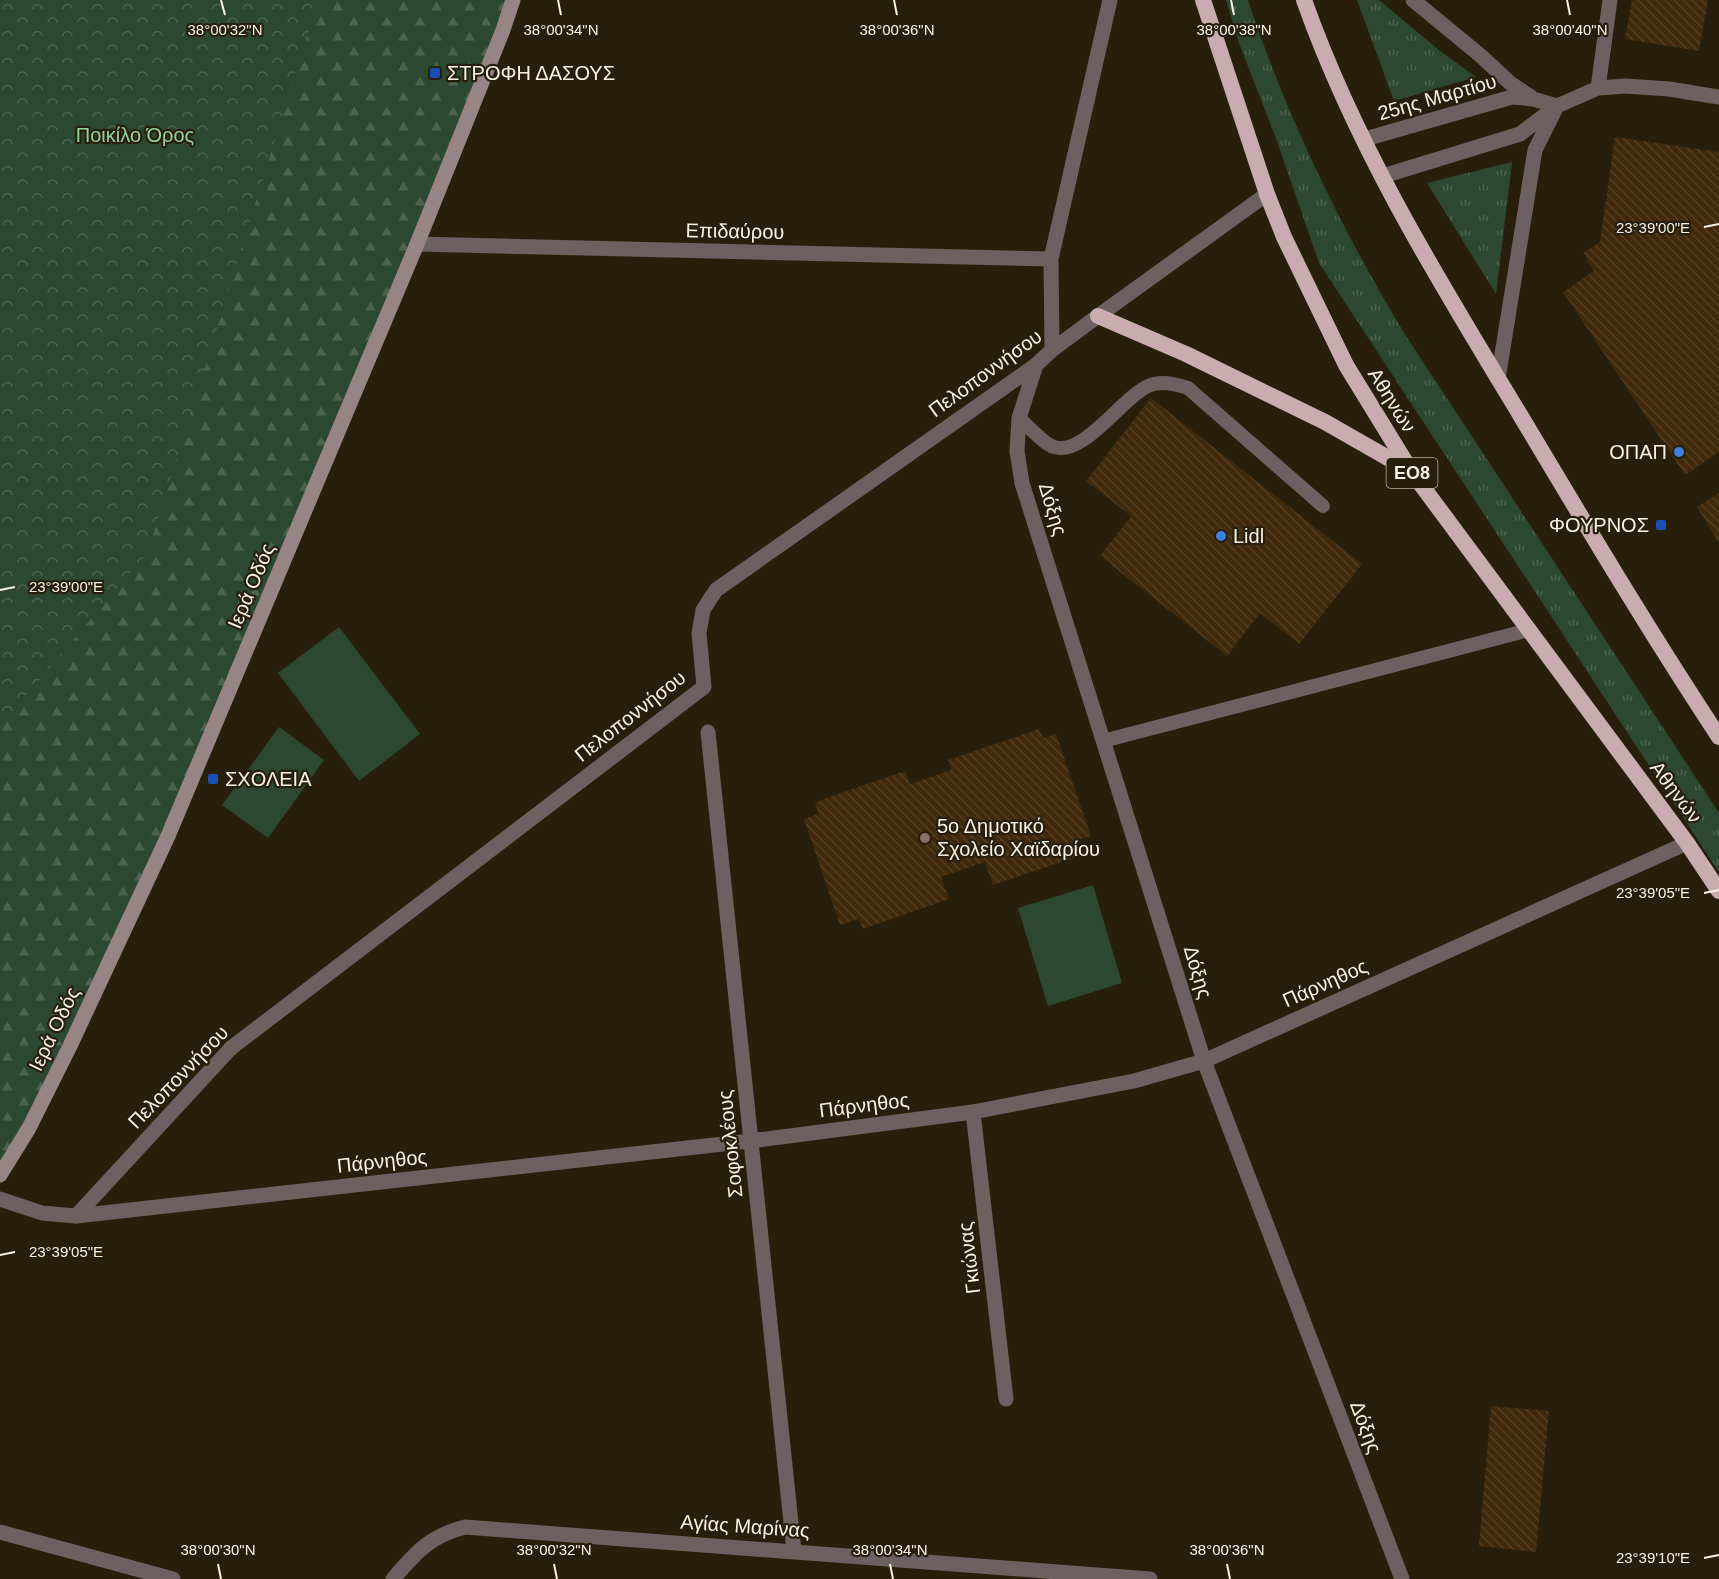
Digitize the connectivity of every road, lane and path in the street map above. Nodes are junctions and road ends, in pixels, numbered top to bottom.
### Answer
1 (513, 0) edge
2 (1110, 0) edge
3 (1203, 0) edge
4 (1304, 0) edge
5 (1413, 0) edge
6 (1610, 0) edge
7 (1598, 88) junction
8 (1719, 97) edge
9 (1533, 99) junction
10 (1557, 106) junction
11 (1365, 139) junction
12 (1383, 176) junction
13 (1267, 194) junction
14 (417, 244) junction
15 (1051, 260) junction
16 (1098, 316) junction
17 (1052, 350) junction
18 (1036, 365) junction
19 (1498, 379) junction
20 (1019, 418) junction
21 (1411, 471) junction
22 (1323, 506) dead end
23 (1529, 630) junction
24 (708, 732) dead end
25 (1719, 737) edge
26 (1103, 741) junction
27 (1687, 843) junction
28 (1719, 891) edge
29 (1204, 1060) junction
30 (973, 1112) junction
31 (750, 1141) junction
32 (0, 1175) edge
33 (0, 1199) edge
34 (75, 1216) junction
35 (1006, 1399) dead end
36 (0, 1532) edge
37 (794, 1551) junction
38 (173, 1579) edge
39 (393, 1579) edge
40 (1150, 1579) edge
41 (1402, 1579) edge

1 - 14 main road, Ιερά Οδός
2 - 15 street
3 - 13 highway, Αθηνών / ΕΟ8
4 - 11 highway
5 - 9 street
6 - 7 street
7 - 8 street
7 - 10 street
9 - 10 street, 25ης Μαρτίου
9 - 11 street, 25ης Μαρτίου
10 - 12 street
10 - 19 street
11 - 12 highway
12 - 19 highway
13 - 16 street, Πελοποννήσου
13 - 21 highway, Αθηνών / ΕΟ8
14 - 15 street, Επιδαύρου
14 - 32 main road, Ιερά Οδός
15 - 17 street
16 - 17 street, Πελοποννήσου
16 - 21 highway
17 - 18 street, Πελοποννήσου
18 - 20 street, Δόξης
18 - 34 street, Πελοποννήσου
19 - 25 highway
20 - 22 lane
20 - 26 street, Δόξης
21 - 23 highway, Αθηνών / ΕΟ8
23 - 26 lane
23 - 27 highway, Αθηνών / ΕΟ8
24 - 31 street, Σοφοκλέους
26 - 29 street, Δόξης
27 - 28 highway, Αθηνών / ΕΟ8
27 - 29 street, Πάρνηθος
29 - 30 street, Πάρνηθος
29 - 41 street, Δόξης
30 - 31 street, Πάρνηθος
30 - 35 street, Γκιώνας
31 - 34 street, Πάρνηθος
31 - 37 street, Σοφοκλέους
33 - 34 street, Πάρνηθος
36 - 38 street
37 - 39 street, Αγίας Μαρίνας
37 - 40 street, Αγίας Μαρίνας

